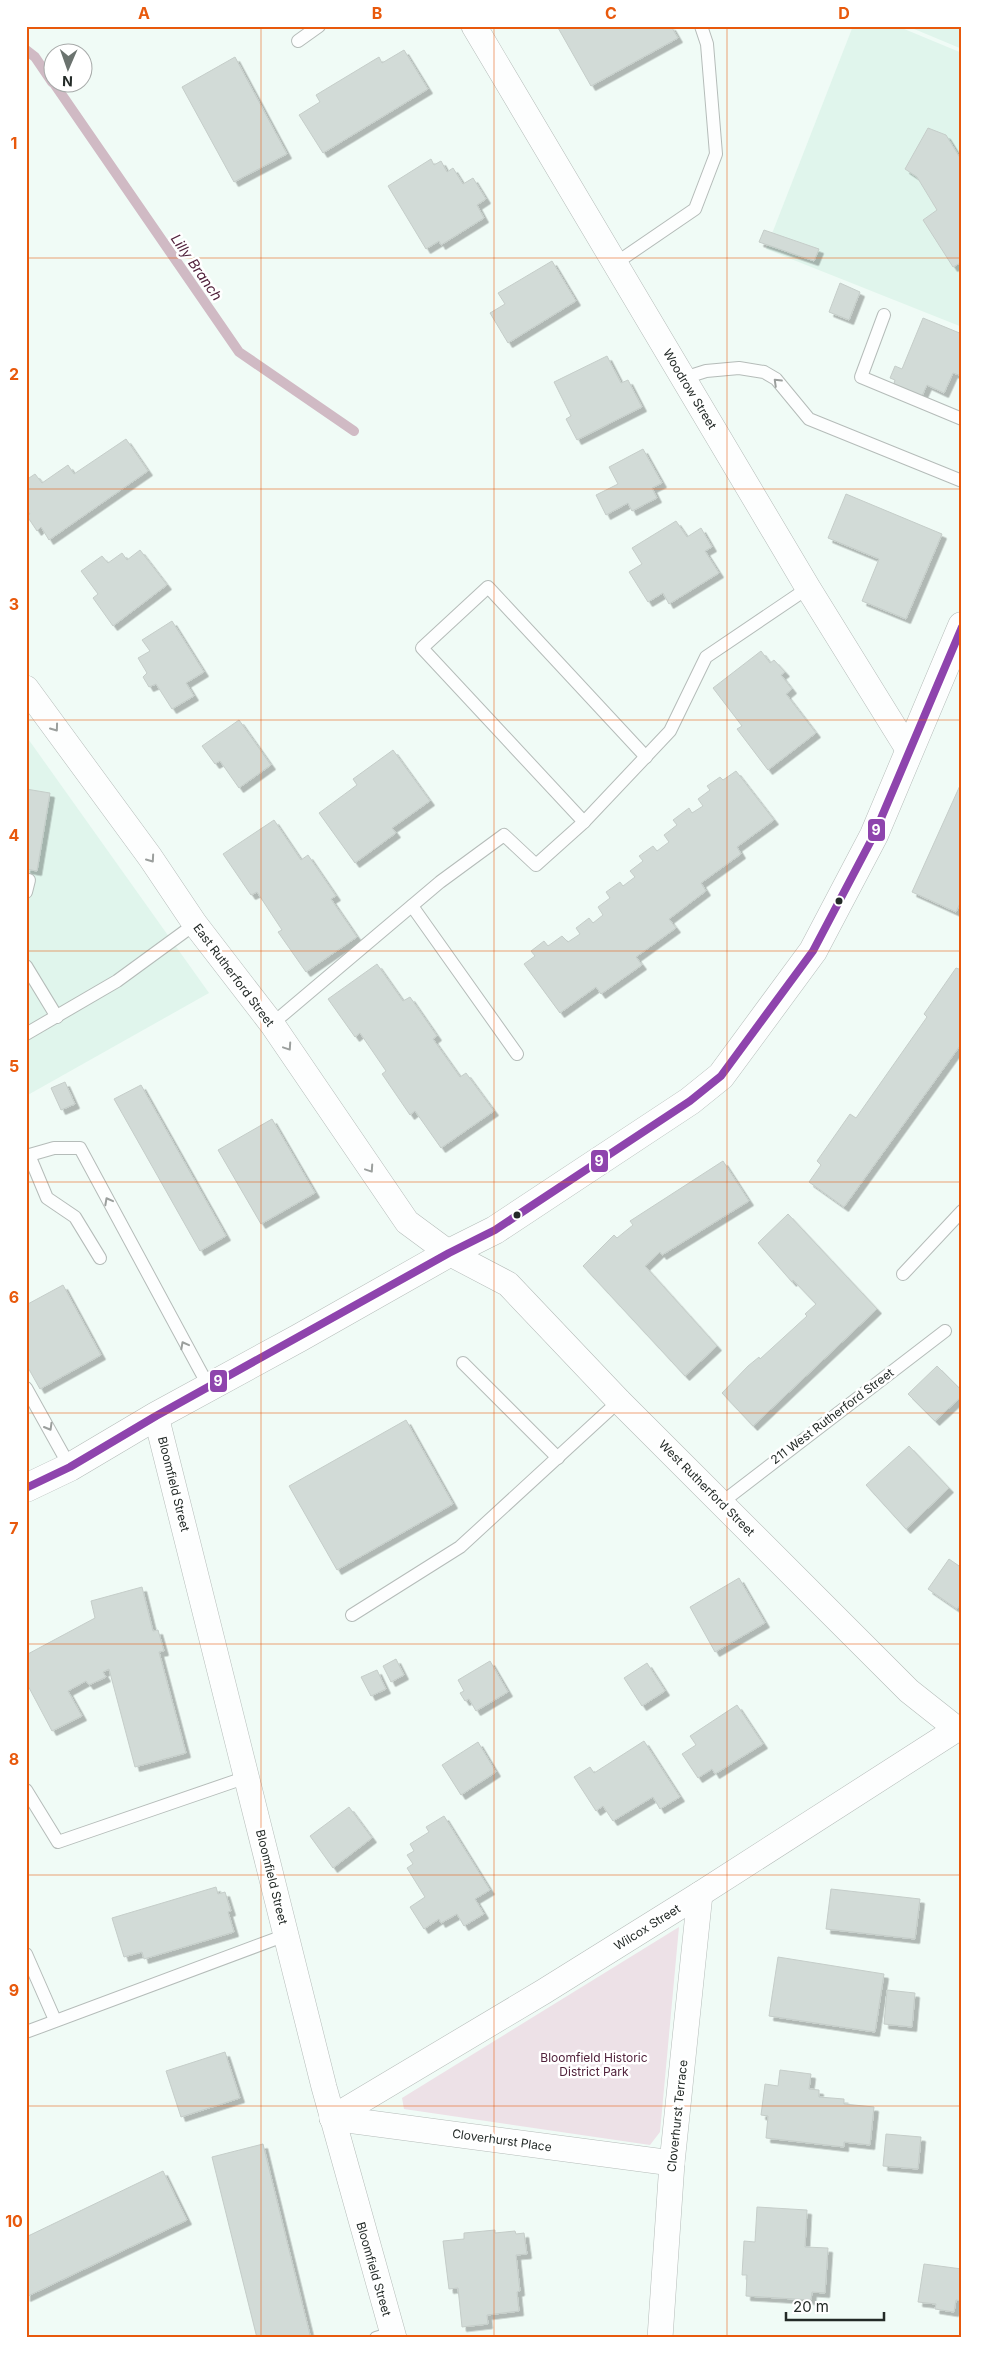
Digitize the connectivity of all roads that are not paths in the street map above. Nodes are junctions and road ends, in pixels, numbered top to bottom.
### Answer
1 (318, 26) edge
2 (474, 26) edge
3 (701, 26) edge
4 (298, 41) dead end
5 (616, 263) junction
6 (884, 315) dead end
7 (684, 378) junction
8 (962, 419) edge
9 (962, 481) edge
10 (808, 588) junction
11 (962, 626) edge
12 (26, 688) edge
13 (909, 750) junction
14 (646, 757) junction
15 (584, 822) junction
16 (412, 906) junction
17 (195, 924) junction
18 (26, 966) edge
19 (57, 1017) junction
20 (272, 1024) junction
21 (26, 1034) edge
22 (518, 1054) dead end
23 (28, 1155) edge
24 (962, 1211) edge
25 (448, 1253) junction
26 (100, 1258) dead end
27 (903, 1274) dead end
28 (945, 1331) dead end
29 (463, 1363) dead end
30 (208, 1387) junction
31 (26, 1388) edge
32 (619, 1401) junction
33 (156, 1416) junction
34 (558, 1458) junction
35 (70, 1467) junction
36 (26, 1488) edge
37 (721, 1503) junction
38 (352, 1615) dead end
39 (959, 1729) edge
40 (247, 1777) junction
41 (26, 1790) edge
42 (700, 1894) junction
43 (286, 1935) junction
44 (26, 1954) edge
45 (55, 2020) junction
46 (26, 2032) edge
47 (332, 2118) junction
48 (672, 2163) junction
49 (387, 2336) edge
50 (660, 2338) edge

1 - 4 lane
2 - 5 street, Woodrow Street
3 - 5 lane
5 - 7 street, Woodrow Street
6 - 8 lane
9 -> 7 lane
7 - 10 street, Woodrow Street
10 - 13 street, Woodrow Street
10 - 14 lane
11 - 13 main road
12 -> 17 street, East Rutherford Street
13 - 25 main road
14 - 15 lane
14 - 15 lane
15 - 16 lane
16 - 20 lane
16 - 22 lane
17 - 19 lane
17 - 20 street, East Rutherford Street
18 - 19 lane
19 - 21 lane
20 -> 25 street, East Rutherford Street
23 - 26 lane
30 -> 23 lane
24 - 27 lane
25 - 30 main road
25 - 32 street, West Rutherford Street
28 - 37 lane, 211 West Rutherford Street
29 - 34 lane
30 - 33 main road
31 -> 35 lane
32 - 34 lane
32 - 37 street, West Rutherford Street
33 - 35 main road
33 - 40 street, Bloomfield Street
34 - 38 lane
35 - 36 main road
37 - 39 street, West Rutherford Street
39 - 42 street, Wilcox Street
40 - 41 lane
40 - 43 street, Bloomfield Street
42 - 47 street, Wilcox Street
42 - 48 street, Cloverhurst Terrace
43 - 45 lane
43 - 47 street, Bloomfield Street
44 - 45 lane
45 - 46 lane
47 - 48 street, Cloverhurst Place
47 - 49 street, Bloomfield Street
48 - 50 street, Cloverhurst Terrace

